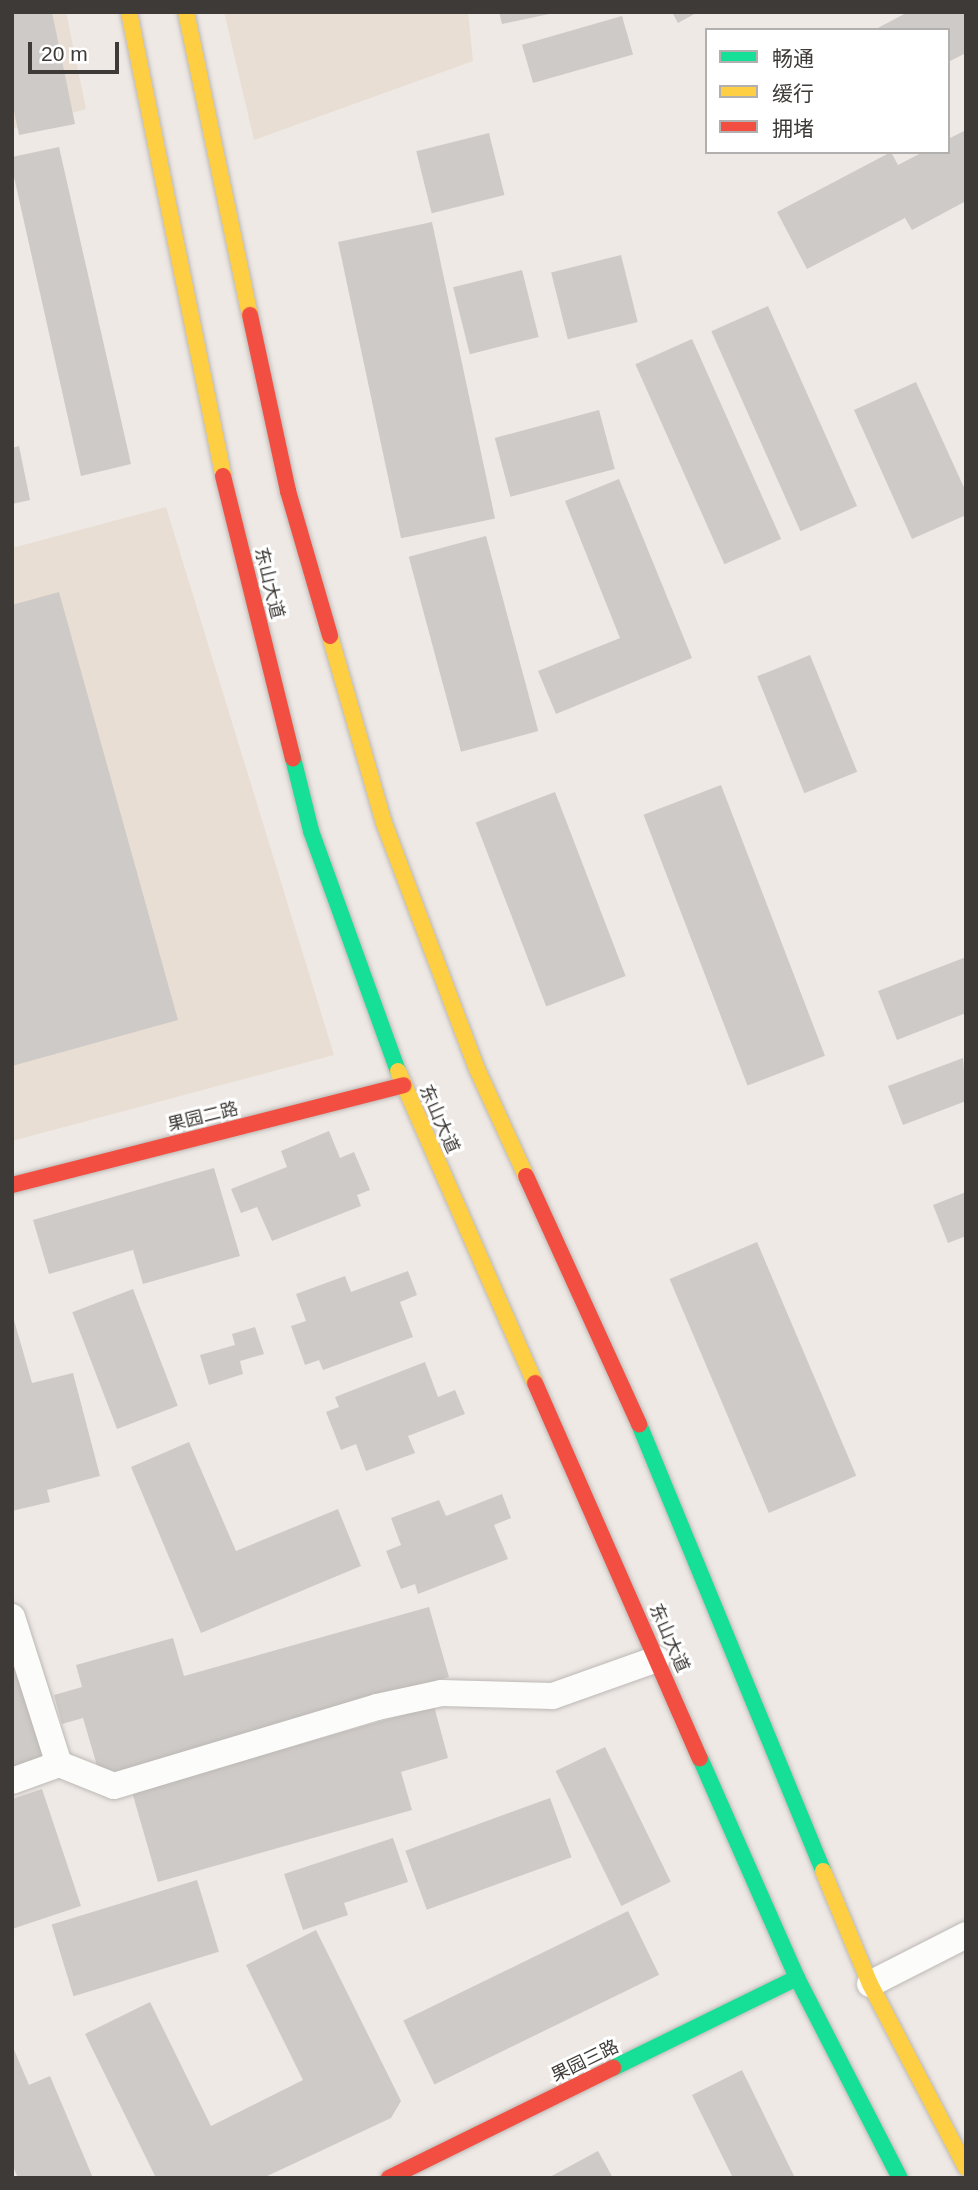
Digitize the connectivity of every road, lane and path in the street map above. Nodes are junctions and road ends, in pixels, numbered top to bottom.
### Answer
1 (129, 12) edge
2 (186, 12) edge
3 (403, 1085) junction
4 (12, 1185) edge
5 (12, 1617) edge
6 (657, 1660) junction
7 (59, 1763) junction
8 (12, 1781) edge
9 (966, 1935) edge
10 (797, 1978) junction
11 (870, 1984) junction
12 (966, 2168) edge
13 (389, 2178) edge
14 (900, 2178) edge

1 - 3 main road, 东山大道
2 - 11 main road
3 - 4 main road, 果园二路
3 - 6 main road, 东山大道
5 - 7 street
6 - 7 street
6 - 10 main road, 东山大道
7 - 8 street
9 - 11 street
10 - 13 main road, 果园三路
10 - 14 main road, 东山大道
11 - 12 main road

